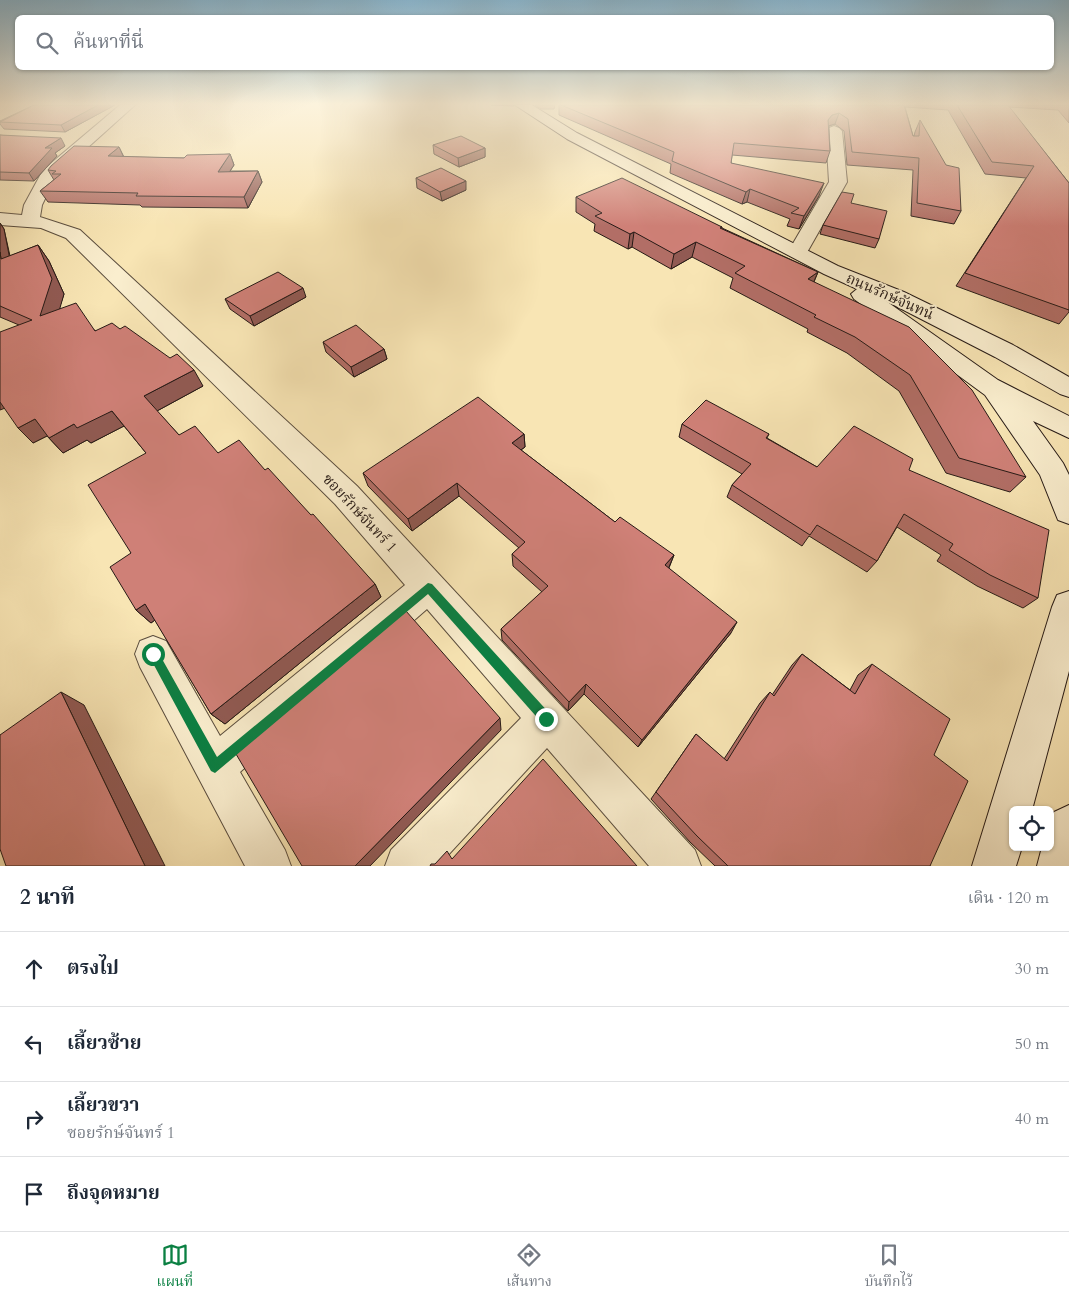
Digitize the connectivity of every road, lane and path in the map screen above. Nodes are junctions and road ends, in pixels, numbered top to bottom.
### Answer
1 (80, 145) edge
2 (590, 145) edge
3 (835, 145) edge
4 (0, 219) edge
5 (30, 221) junction
6 (798, 252) junction
7 (831, 270) junction
8 (1004, 350) junction
9 (1069, 368) edge
10 (989, 386) junction
11 (1069, 388) edge
12 (1069, 428) edge
13 (1069, 511) edge
14 (428, 587) junction
15 (1069, 607) edge
16 (153, 654) dead end
17 (546, 719) junction
18 (215, 766) junction
19 (1069, 827) edge
20 (269, 866) edge
21 (407, 866) edge
22 (679, 866) edge
23 (994, 866) edge
24 (1059, 866) edge

1 - 5 street
2 - 6 street
3 - 6 street
4 - 5 street, ซอยรักษ์จันทร์ 1
5 - 14 street, ซอยรักษ์จันทร์ 1
6 - 7 street
7 - 8 street, ถนนรักษ์จันทน์
7 - 10 street, ถนนรักษ์จันทน์
8 - 9 street
8 - 11 street, ถนนรักษ์จันทน์
10 - 12 street, ถนนรักษ์จันทน์
10 - 13 street
14 - 17 street, ซอยรักษ์จันทร์ 1
14 - 18 street
15 - 23 street
16 - 18 street
17 - 21 street
17 - 22 street, ซอยรักษ์จันทร์ 1
18 - 20 street
19 - 24 street

